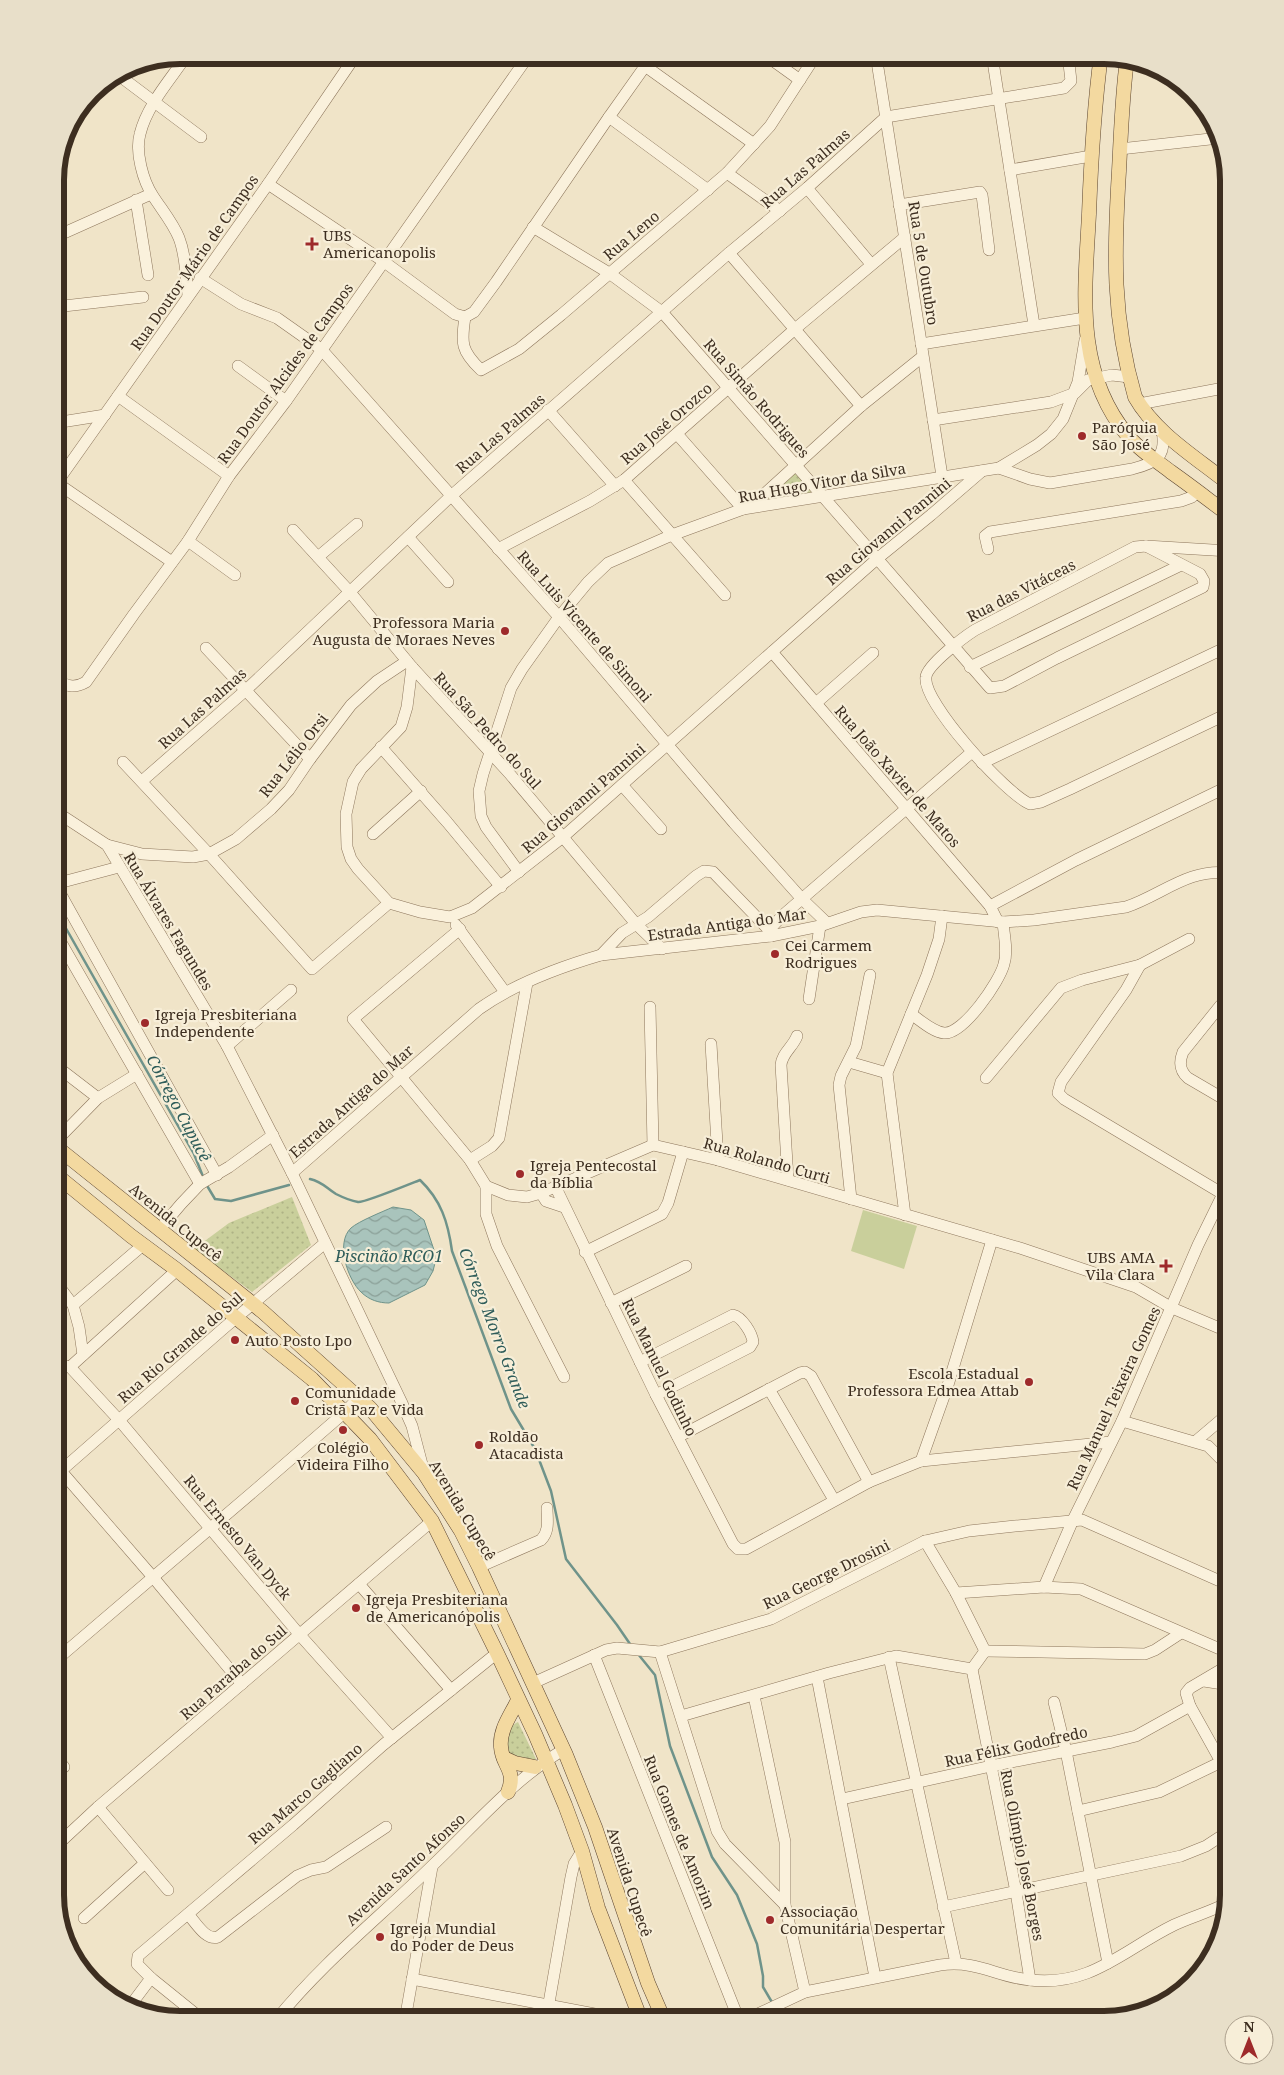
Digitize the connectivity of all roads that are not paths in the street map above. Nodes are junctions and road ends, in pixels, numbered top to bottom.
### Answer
1 (181, 64) edge
2 (350, 64) edge
3 (523, 64) edge
4 (778, 64) edge
5 (810, 64) edge
6 (877, 64) edge
7 (993, 64) edge
8 (1069, 64) edge
9 (1100, 64) edge
10 (645, 66) joint
11 (1126, 66) edge
12 (123, 78) edge
13 (800, 80) junction
14 (999, 99) junction
15 (155, 102) junction
16 (608, 117) junction
17 (886, 117) junction
18 (201, 137) dead end
19 (1212, 139) edge
20 (754, 144) junction
21 (1120, 150) junction
22 (1091, 156) junction
23 (1010, 170) junction
24 (728, 173) junction
25 (268, 184) junction
26 (807, 188) junction
27 (708, 190) junction
28 (151, 194) junction
29 (136, 200) junction
30 (899, 205) junction
31 (780, 211) junction
32 (533, 227) junction
33 (64, 233) edge
34 (905, 237) junction
35 (989, 250) dead end
36 (729, 253) junction
37 (383, 261) junction
38 (871, 264) junction
39 (609, 273) junction
40 (148, 275) dead end
41 (200, 278) junction
42 (188, 295) junction
43 (144, 297) dead end
44 (64, 306) edge
45 (662, 312) junction
46 (465, 317) junction
47 (1085, 318) junction
48 (1034, 325) junction
49 (796, 329) junction
50 (1086, 333) junction
51 (921, 344) junction
52 (322, 349) junction
53 (922, 357) junction
54 (238, 366) dead end
55 (1129, 376) junction
56 (1096, 378) junction
57 (729, 388) junction
58 (1220, 389) edge
59 (1075, 393) junction
60 (118, 396) junction
61 (286, 401) junction
62 (1139, 404) junction
63 (861, 406) junction
64 (548, 410) junction
65 (105, 415) junction
66 (933, 420) junction
67 (64, 422) edge
68 (1162, 430) junction
69 (677, 434) junction
70 (1156, 460) junction
71 (796, 466) junction
72 (999, 468) junction
73 (982, 471) junction
74 (64, 473) edge
75 (229, 476) junction
76 (942, 476) junction
77 (1220, 477) edge
78 (620, 483) junction
79 (64, 489) edge
80 (1197, 491) junction
81 (451, 496) junction
82 (822, 496) junction
83 (746, 508) junction
84 (1220, 509) edge
85 (357, 524) dead end
86 (293, 530) dead end
87 (672, 535) junction
88 (408, 536) junction
89 (188, 541) junction
90 (1146, 546) junction
91 (498, 549) junction
92 (988, 549) dead end
93 (1220, 550) edge
94 (318, 557) junction
95 (878, 558) junction
96 (172, 562) junction
97 (1181, 565) junction
98 (235, 575) dead end
99 (448, 582) dead end
100 (349, 591) junction
101 (725, 595) dead end
102 (559, 617) junction
103 (954, 646) junction
104 (206, 648) dead end
105 (1220, 650) edge
106 (772, 652) junction
107 (873, 653) dead end
108 (410, 664) junction
109 (970, 667) junction
110 (64, 684) edge
111 (246, 690) junction
112 (816, 703) junction
113 (1220, 717) edge
114 (668, 745) junction
115 (381, 747) junction
116 (972, 752) junction
117 (490, 754) junction
118 (310, 758) junction
119 (123, 762) dead end
120 (982, 763) junction
121 (142, 781) junction
122 (622, 785) junction
123 (1220, 790) edge
124 (421, 791) junction
125 (906, 809) junction
126 (64, 817) edge
127 (661, 829) dead end
128 (373, 834) dead end
129 (563, 837) junction
130 (107, 846) junction
131 (209, 854) junction
132 (119, 867) junction
133 (1220, 870) edge
134 (520, 872) junction
135 (1217, 872) junction
136 (1220, 872) edge
137 (64, 882) edge
138 (500, 887) junction
139 (64, 900) edge
140 (802, 900) junction
141 (389, 903) junction
142 (990, 906) junction
143 (942, 916) junction
144 (450, 917) junction
145 (1001, 922) junction
146 (636, 924) junction
147 (823, 924) junction
148 (460, 930) junction
149 (770, 933) junction
150 (1189, 939) dead end
151 (64, 948) edge
152 (662, 949) junction
153 (601, 955) junction
154 (1140, 965) junction
155 (870, 975) dead end
156 (527, 983) junction
157 (291, 990) dead end
158 (506, 992) junction
159 (809, 999) dead end
160 (650, 1007) dead end
161 (1220, 1009) edge
162 (911, 1014) junction
163 (797, 1036) dead end
164 (712, 1044) dead end
165 (227, 1046) junction
166 (845, 1068) junction
167 (64, 1072) edge
168 (137, 1074) junction
169 (400, 1077) junction
170 (986, 1078) dead end
171 (888, 1079) junction
172 (1220, 1097) edge
173 (98, 1098) junction
174 (64, 1133) edge
175 (273, 1135) junction
176 (653, 1145) junction
177 (683, 1152) junction
178 (64, 1153) edge
179 (470, 1160) junction
180 (718, 1160) junction
181 (292, 1173) junction
182 (216, 1176) junction
183 (788, 1180) junction
184 (64, 1181) edge
185 (202, 1184) junction
186 (486, 1186) junction
187 (556, 1188) junction
188 (1220, 1189) edge
189 (541, 1193) junction
190 (851, 1199) junction
191 (1220, 1203) edge
192 (564, 1207) junction
193 (905, 1215) junction
194 (159, 1230) junction
195 (992, 1240) junction
196 (325, 1243) junction
197 (143, 1245) junction
198 (585, 1252) junction
199 (686, 1266) dead end
200 (177, 1270) junction
201 (64, 1293) edge
202 (611, 1303) junction
203 (253, 1304) junction
204 (73, 1305) junction
205 (1172, 1308) junction
206 (236, 1319) junction
207 (1220, 1328) edge
208 (83, 1355) junction
209 (640, 1362) junction
210 (64, 1366) edge
211 (70, 1367) junction
212 (564, 1377) dead end
213 (769, 1389) junction
214 (656, 1394) junction
215 (359, 1397) junction
216 (345, 1412) junction
217 (119, 1420) junction
218 (1122, 1421) junction
219 (1220, 1421) edge
220 (678, 1437) junction
221 (1196, 1441) junction
222 (1111, 1442) junction
223 (1220, 1458) edge
224 (921, 1461) junction
225 (64, 1469) edge
226 (424, 1473) junction
227 (64, 1481) edge
228 (869, 1482) junction
229 (834, 1500) junction
230 (547, 1508) dead end
231 (1073, 1520) junction
232 (432, 1521) junction
233 (211, 1528) junction
234 (924, 1541) junction
235 (480, 1567) junction
236 (152, 1576) junction
237 (1220, 1581) edge
238 (359, 1584) junction
239 (1044, 1587) junction
240 (956, 1593) junction
241 (1181, 1633) junction
242 (299, 1634) junction
243 (1220, 1648) edge
244 (985, 1651) junction
245 (64, 1652) edge
246 (660, 1652) junction
247 (497, 1653) junction
248 (594, 1655) junction
249 (890, 1657) junction
250 (972, 1669) junction
251 (1220, 1671) edge
252 (817, 1677) junction
253 (1204, 1681) junction
254 (533, 1683) junction
255 (242, 1684) junction
256 (1220, 1684) edge
257 (451, 1690) junction
258 (754, 1696) junction
259 (518, 1700) junction
260 (1054, 1702) dead end
261 (1190, 1706) junction
262 (681, 1716) junction
263 (392, 1738) junction
264 (564, 1750) junction
265 (1066, 1751) junction
266 (504, 1758) junction
267 (1220, 1760) edge
268 (1220, 1762) edge
269 (540, 1764) junction
270 (991, 1766) junction
271 (916, 1783) junction
272 (508, 1792) junction
273 (842, 1799) junction
274 (98, 1808) junction
275 (1078, 1811) junction
276 (386, 1827) dead end
277 (1220, 1837) edge
278 (64, 1839) edge
279 (582, 1851) junction
280 (146, 1863) junction
281 (432, 1867) junction
282 (1090, 1875) junction
283 (168, 1890) dead end
284 (1016, 1892) junction
285 (785, 1905) junction
286 (1219, 1906) edge
287 (943, 1907) junction
288 (188, 1914) junction
289 (84, 1918) dead end
290 (956, 1963) junction
291 (1108, 1963) junction
292 (876, 1977) junction
293 (151, 1978) junction
294 (412, 1979) junction
295 (1030, 1980) junction
296 (806, 1992) junction
297 (133, 2001) edge
298 (549, 2005) junction
299 (192, 2011) edge
300 (283, 2011) edge
301 (407, 2011) edge
302 (548, 2011) edge
303 (580, 2011) edge
304 (638, 2011) edge
305 (660, 2011) edge
306 (735, 2011) edge
307 (762, 2011) edge

1 - 15 street
2 - 25 street, Rua Doutor Mário de Campos
3 - 37 street, Rua Doutor Alcides de Campos
4 - 13 street
5 - 13 street, Rua Leno
6 - 17 street, Rua 5 de Outubro
7 - 14 street
8 - 14 street
9 - 22 main road
10 - 16 street
10 - 20 street
11 - 21 main road
12 - 15 street
13 - 20 street, Rua Leno
14 - 17 street
14 - 23 street
15 - 18 street
15 - 28 street
16 - 27 street
16 - 32 street
17 - 26 street, Rua Las Palmas
17 - 30 street, Rua 5 de Outubro
19 - 21 street
20 - 24 street, Rua Leno
21 - 55 main road
22 - 23 street
22 - 47 main road
23 - 48 street
24 - 27 street, Rua Leno
24 - 31 street
25 - 37 street
25 - 41 street, Rua Doutor Mário de Campos
26 - 31 street, Rua Las Palmas
26 - 38 street
27 - 39 street, Rua Leno
28 - 29 street
28 - 42 street
29 - 33 street
29 - 40 street
30 - 34 street, Rua 5 de Outubro
30 - 35 street
31 - 36 street, Rua Las Palmas
32 - 39 street, Rua Simão Rodrigues
32 - 46 street
34 - 38 street, Rua José Orozco
34 - 51 street, Rua 5 de Outubro
36 - 45 street, Rua Las Palmas
36 - 49 street
37 - 46 street
37 - 52 street, Rua Doutor Alcides de Campos
38 - 49 street, Rua José Orozco
39 - 45 street, Rua Simão Rodrigues
39 - 46 street, Rua Leno
41 - 42 street, Rua Doutor Mário de Campos
41 - 52 street, Rua Luis Vicente de Simoni
42 - 60 street, Rua Doutor Mário de Campos
43 - 44 street
45 - 57 street, Rua Simão Rodrigues
45 - 64 street, Rua Las Palmas
47 - 48 street
47 - 50 main road
48 - 51 street
49 - 57 street, Rua José Orozco
49 - 63 street
50 - 56 main road
50 - 59 street, Rua Hugo Vitor da Silva
51 - 53 street, Rua 5 de Outubro
52 - 61 street, Rua Doutor Alcides de Campos
52 - 81 street, Rua Luis Vicente de Simoni
53 - 63 street
53 - 66 street, Rua 5 de Outubro
54 - 61 street
55 - 56 street, Rua Hugo Vitor da Silva
55 - 62 main road
56 - 59 street, Rua Hugo Vitor da Silva
56 - 70 main road
57 - 69 street, Rua José Orozco
57 - 71 street, Rua Simão Rodrigues
58 - 62 street
59 - 66 street
59 - 72 street, Rua Hugo Vitor da Silva
60 - 65 street, Rua Doutor Mário de Campos
60 - 75 street
61 - 75 street, Rua Doutor Alcides de Campos
62 - 68 main road
63 - 71 street
64 - 78 street
64 - 81 street, Rua Las Palmas
65 - 67 street
65 - 74 street, Rua Doutor Mário de Campos
66 - 76 street, Rua 5 de Outubro
68 - 70 street
68 - 77 main road
69 - 78 street, Rua José Orozco
69 - 83 street
70 - 72 street
70 - 80 main road
71 - 82 street, Rua Simão Rodrigues
71 - 83 street
72 - 73 street, Rua Hugo Vitor da Silva
73 - 76 street, Rua Hugo Vitor da Silva
73 - 95 street, Rua Giovanni Pannini
75 - 89 street, Rua Doutor Alcides de Campos
76 - 82 street, Rua Hugo Vitor da Silva
78 - 87 street
78 - 91 street, Rua José Orozco
79 - 96 street
80 - 84 main road
80 - 92 street
81 - 88 street, Rua Las Palmas
81 - 91 street, Rua Luis Vicente de Simoni
82 - 83 street, Rua Hugo Vitor da Silva
82 - 95 street, Rua Simão Rodrigues
83 - 87 street, Rua Hugo Vitor da Silva
85 - 94 street
86 - 94 street, Rua São Pedro do Sul
87 - 101 street
87 - 102 street, Rua Hugo Vitor da Silva
88 - 99 street
88 - 100 street, Rua Las Palmas
89 - 96 street, Rua Doutor Alcides de Campos
89 - 98 street
90 - 93 street, Rua das Vitáceas
90 - 97 street
90 - 103 street, Rua das Vitáceas
91 - 102 street, Rua Luis Vicente de Simoni
94 - 100 street, Rua São Pedro do Sul
95 - 103 street, Rua Simão Rodrigues
95 - 106 street, Rua Giovanni Pannini
96 - 110 street, Rua Doutor Alcides de Campos
97 - 109 street
97 - 109 street, Rua Simão Rodrigues
100 - 108 street, Rua São Pedro do Sul
100 - 111 street, Rua Las Palmas
102 - 114 street, Rua Luis Vicente de Simoni
102 - 117 street, Rua Hugo Vitor da Silva
103 - 109 street, Rua Simão Rodrigues
103 - 116 street, Rua das Vitáceas
104 - 111 street
105 - 120 street
106 - 112 street, Rua João Xavier de Matos
106 - 114 street, Rua Giovanni Pannini
107 - 112 street
108 - 115 street
108 - 117 street, Rua São Pedro do Sul
108 - 118 street, Rua Lélio Orsi
111 - 118 street
111 - 121 street, Rua Las Palmas
112 - 125 street, Rua João Xavier de Matos
113 - 120 street, Rua das Vitáceas
114 - 122 street, Rua Giovanni Pannini
114 - 140 street, Rua Luis Vicente de Simoni
115 - 124 street
115 - 141 street
116 - 120 street, Rua das Vitáceas
116 - 125 street
117 - 129 street, Rua São Pedro do Sul
117 - 134 street, Rua Hugo Vitor da Silva
118 - 131 street, Rua Lélio Orsi
119 - 121 street
121 - 131 street
122 - 127 street
122 - 129 street, Rua Giovanni Pannini
123 - 142 street
124 - 128 street
124 - 138 street
125 - 140 street
125 - 142 street, Rua João Xavier de Matos
126 - 130 street, Rua Álvares Fagundes
129 - 134 street, Rua Giovanni Pannini
129 - 146 street, Rua São Pedro do Sul
130 - 131 street, Rua Lélio Orsi
130 - 132 street, Rua Álvares Fagundes
131 - 141 street
132 - 137 street
132 - 165 street, Rua Álvares Fagundes
133 - 135 street
134 - 138 street, Rua Giovanni Pannini
135 - 136 street, Estrada Antiga do Mar
135 - 145 street, Estrada Antiga do Mar
138 - 144 street, Rua Giovanni Pannini
139 - 182 street
140 - 147 street, Rua Luis Vicente de Simoni
140 - 149 street
141 - 144 street
142 - 145 street, Rua João Xavier de Matos
143 - 145 street, Estrada Antiga do Mar
143 - 147 street, Estrada Antiga do Mar
143 - 162 street
144 - 148 street
145 - 162 street
146 - 149 street
146 - 152 street, Rua São Pedro do Sul
146 - 153 street
147 - 149 street, Estrada Antiga do Mar
147 - 159 street
148 - 158 street
148 - 169 street
149 - 152 street, Estrada Antiga do Mar
150 - 154 street
151 - 168 street
152 - 153 street, Estrada Antiga do Mar
153 - 156 street, Estrada Antiga do Mar
154 - 170 street
154 - 188 street
155 - 166 street
156 - 158 street, Estrada Antiga do Mar
156 - 179 street
157 - 165 street
158 - 169 street, Estrada Antiga do Mar
160 - 176 street
161 - 172 street
162 - 171 street
163 - 183 street
164 - 180 street
165 - 175 street, Rua Álvares Fagundes
166 - 171 street
166 - 190 street
167 - 173 street
168 - 173 street
168 - 185 street
169 - 179 street
169 - 181 street, Estrada Antiga do Mar
171 - 193 street
173 - 174 street
175 - 181 street, Rua Álvares Fagundes
175 - 182 street
176 - 177 street, Rua Rolando Curti
176 - 187 street
177 - 180 street, Rua Rolando Curti
177 - 198 street
178 - 194 main road, Avenida Cupecê
179 - 186 street
180 - 183 street, Rua Rolando Curti
181 - 196 street, Rua Álvares Fagundes
182 - 185 street
183 - 190 street, Rua Rolando Curti
184 - 197 main road
185 - 194 street
186 - 189 street
186 - 212 street
187 - 189 street
187 - 192 street, Rua Manuel Godinho
189 - 192 street
190 - 193 street, Rua Rolando Curti
191 - 205 street, Rua Manuel Teixeira Gomes
192 - 198 street, Rua Manuel Godinho
193 - 195 street, Rua Rolando Curti
194 - 203 main road, Avenida Cupecê
195 - 205 street, Rua Rolando Curti
195 - 224 street
196 - 203 street, Rua Rio Grande do Sul
196 - 226 street, Rua Álvares Fagundes
197 - 200 main road
197 - 204 street
198 - 202 street, Rua Manuel Godinho
199 - 202 street
200 - 206 main road
200 - 208 street
201 - 204 street
202 - 209 street, Rua Manuel Godinho
203 - 206 street, Rua Rio Grande do Sul
203 - 215 main road, Avenida Cupecê
204 - 208 street
205 - 207 street, Rua Rolando Curti
205 - 218 street, Rua Manuel Teixeira Gomes
206 - 216 main road
206 - 217 street, Rua Rio Grande do Sul
208 - 211 street
209 - 214 street, Rua Manuel Godinho
209 - 214 street
210 - 211 street
211 - 217 street, Rua Ernesto Van Dyck
213 - 220 street
213 - 228 street
213 - 229 street
214 - 220 street, Rua Manuel Godinho
215 - 216 street
215 - 226 main road, Avenida Cupecê
216 - 232 main road
216 - 233 street
217 - 225 street, Rua Rio Grande do Sul
217 - 233 street, Rua Ernesto Van Dyck
218 - 221 street
218 - 222 street, Rua Manuel Teixeira Gomes
219 - 221 street
220 - 229 street, Rua Manuel Godinho
221 - 223 street
222 - 224 street
222 - 231 street, Rua Manuel Teixeira Gomes
224 - 228 street
226 - 235 main road, Avenida Cupecê
227 - 236 street
228 - 229 street
230 - 235 street
231 - 234 street, Rua George Drosini
231 - 237 street
231 - 239 street, Rua Manuel Teixeira Gomes
232 - 238 street, Rua Paraíba do Sul
232 - 247 main road
233 - 236 street
233 - 242 street, Rua Ernesto Van Dyck
234 - 240 street
234 - 246 street, Rua George Drosini
235 - 254 main road, Avenida Cupecê
236 - 245 street
236 - 255 street
238 - 242 street, Rua Paraíba do Sul
238 - 257 street
239 - 240 street
239 - 241 street
240 - 244 street
241 - 243 street
241 - 244 street
242 - 255 street, Rua Paraíba do Sul
242 - 263 street, Rua Ernesto Van Dyck
244 - 250 street
246 - 248 street, Rua George Drosini
246 - 262 street
247 - 257 street, Rua Marco Gagliano
247 - 259 main road
248 - 254 street, Rua George Drosini
248 - 306 street, Rua Gomes de Amorim
249 - 250 street
249 - 252 street
249 - 271 street
250 - 270 street, Rua Olímpio José Borges
251 - 253 street
252 - 258 street
252 - 273 street
253 - 256 street
253 - 261 street
254 - 264 main road, Avenida Cupecê
255 - 274 street, Rua Paraíba do Sul
257 - 263 street, Rua Marco Gagliano
258 - 262 street
258 - 285 street
259 - 266 main road
259 - 269 main road
260 - 265 street
261 - 265 street, Rua Félix Godofredo
261 - 267 street
262 - 285 street
263 - 288 street, Rua Marco Gagliano
264 - 269 street, Avenida Santo Afonso
264 - 305 main road, Avenida Cupecê
265 - 270 street, Rua Félix Godofredo
265 - 275 street
266 - 269 main road
266 - 272 main road
268 - 275 street
269 - 272 street, Avenida Santo Afonso
269 - 279 main road
270 - 271 street, Rua Félix Godofredo
270 - 284 street, Rua Olímpio José Borges
271 - 273 street, Rua Félix Godofredo
271 - 287 street
272 - 281 street, Avenida Santo Afonso
273 - 292 street
274 - 278 street, Rua Paraíba do Sul
274 - 280 street
275 - 282 street
276 - 288 street
277 - 282 street
279 - 298 street
279 - 304 main road
280 - 283 street
280 - 289 street
281 - 294 street
281 - 300 street, Avenida Santo Afonso
282 - 284 street
282 - 291 street
284 - 287 street
284 - 295 street, Rua Olímpio José Borges
285 - 296 street
286 - 291 street
287 - 290 street
288 - 293 street, Rua Marco Gagliano
290 - 292 street
290 - 295 street
291 - 295 street
292 - 296 street
293 - 297 street
293 - 299 street
294 - 298 street
294 - 301 street
296 - 307 street
298 - 302 street
298 - 303 street

